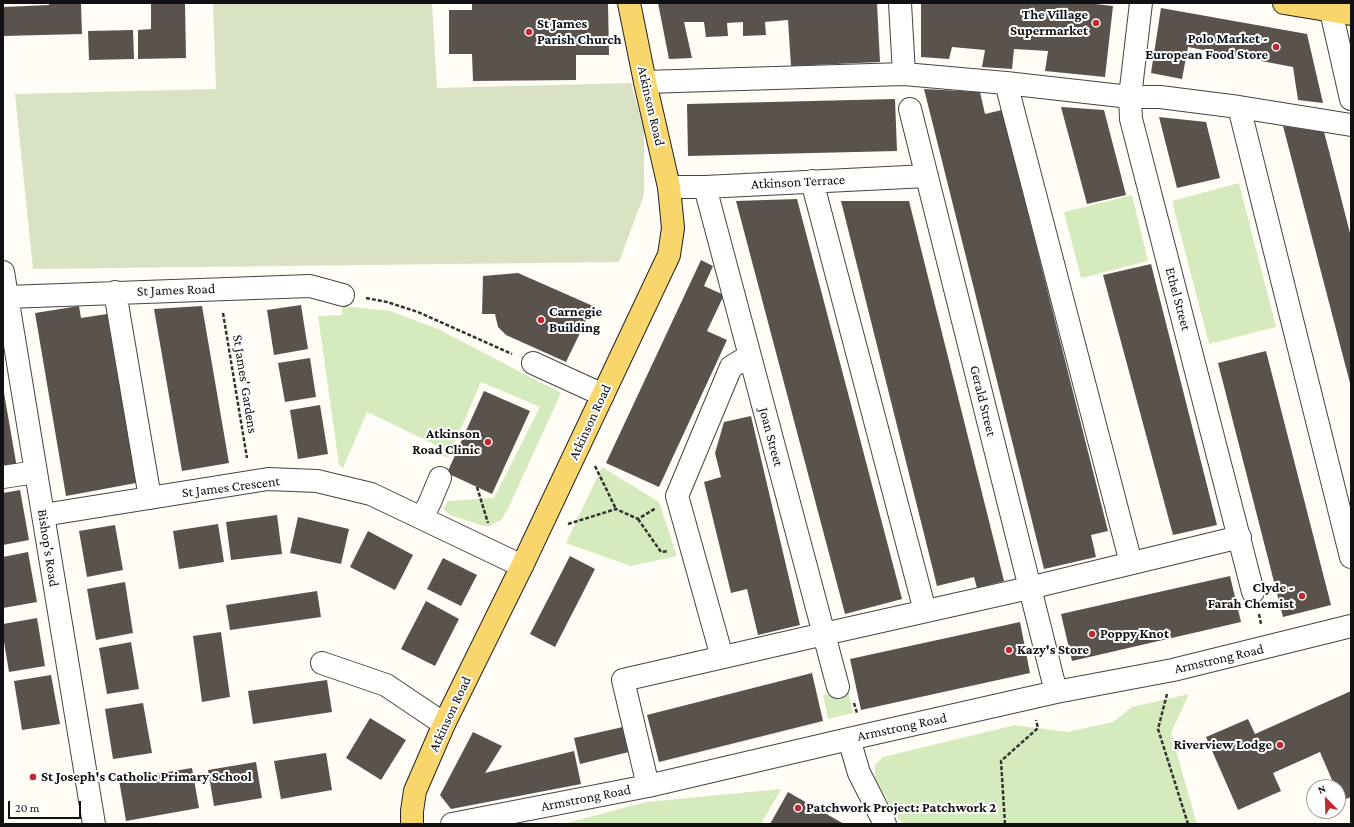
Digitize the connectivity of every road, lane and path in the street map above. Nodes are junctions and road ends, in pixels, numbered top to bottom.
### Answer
1 (629, 3) edge
2 (900, 3) edge
3 (1141, 3) edge
4 (1284, 3) edge
5 (1341, 13) edge
6 (904, 74) junction
7 (645, 82) junction
8 (1006, 83) junction
9 (1130, 97) junction
10 (1351, 99) edge
11 (1239, 107) junction
12 (910, 109) dead end
13 (1351, 125) edge
14 (927, 176) junction
15 (812, 181) junction
16 (669, 187) junction
17 (705, 187) junction
18 (3, 272) edge
19 (219, 289) junction
20 (115, 292) junction
21 (344, 295) joint
22 (7, 297) junction
23 (749, 356) junction
24 (533, 363) joint
25 (603, 395) junction
26 (582, 438) junction
27 (36, 472) junction
28 (3, 477) edge
29 (440, 478) dead end
30 (251, 482) junction
31 (477, 487) dead end
32 (677, 496) junction
33 (150, 498) junction
34 (616, 509) junction
35 (43, 515) junction
36 (422, 518) junction
37 (638, 519) junction
38 (538, 533) junction
39 (1240, 537) junction
40 (691, 546) junction
41 (496, 553) junction
42 (1351, 557) edge
43 (1131, 563) junction
44 (522, 566) junction
45 (1030, 588) junction
46 (1253, 592) joint
47 (925, 611) junction
48 (1351, 626) edge
49 (824, 634) junction
50 (1267, 647) junction
51 (722, 657) junction
52 (322, 663) dead end
53 (1173, 670) junction
54 (838, 687) joint
55 (1056, 692) junction
56 (1031, 699) junction
57 (444, 724) junction
58 (856, 737) junction
59 (648, 786) junction
60 (94, 824) edge
61 (412, 824) edge
62 (452, 824) edge
63 (885, 824) edge
64 (1005, 824) edge
65 (1188, 824) edge

1 - 7 main road, Atkinson Road
2 - 6 street
3 - 9 street, Ethel Street
4 - 5 main road
5 - 10 street
6 - 7 street
6 - 8 street
7 - 16 main road, Atkinson Road
8 - 9 street
8 - 43 street
9 - 11 street
9 - 39 street, Ethel Street
11 - 13 street
11 - 42 street
12 - 14 street, Gerald Street
14 - 15 street, Atkinson Terrace
14 - 45 street, Gerald Street
15 - 17 street, Atkinson Terrace
15 - 47 street
16 - 17 street, Atkinson Terrace
16 - 25 main road, Atkinson Road
17 - 23 street, Joan Street
18 - 22 street, Bishop's Road
19 - 20 street, St James Road
19 - 21 street, St James Road
19 - 30 path, St James' Gardens
20 - 22 street, St James Road
20 - 33 street
21 - 24 path
22 - 27 street, Bishop's Road
23 - 32 street
23 - 49 street, Joan Street
24 - 25 street
25 - 26 main road, Atkinson Road
26 - 34 path
26 - 38 main road, Atkinson Road
27 - 28 street
27 - 35 street, Bishop's Road
29 - 36 street
30 - 33 street, St James Crescent
30 - 36 street, St James Crescent
31 - 41 path
32 - 37 path
32 - 40 street
33 - 35 street, St James Crescent
34 - 37 path
34 - 38 path
35 - 60 street, Bishop's Road
36 - 41 street, St James Crescent
37 - 40 path
38 - 44 main road, Atkinson Road
39 - 43 street
39 - 46 street, Ethel Street
40 - 51 street
41 - 44 street, St James Crescent
43 - 45 street
44 - 57 main road, Atkinson Road
45 - 47 street
45 - 55 street, Gerald Street
46 - 50 path
47 - 49 street
48 - 50 street, Armstrong Road
49 - 51 street
49 - 54 street, Joan Street
50 - 53 street, Armstrong Road
51 - 59 street
52 - 57 street
53 - 55 street, Armstrong Road
53 - 65 path
54 - 58 path
55 - 56 street, Armstrong Road
56 - 58 street, Armstrong Road
56 - 64 path
57 - 61 main road, Atkinson Road
58 - 59 street, Armstrong Road
58 - 63 street
59 - 62 street, Armstrong Road

